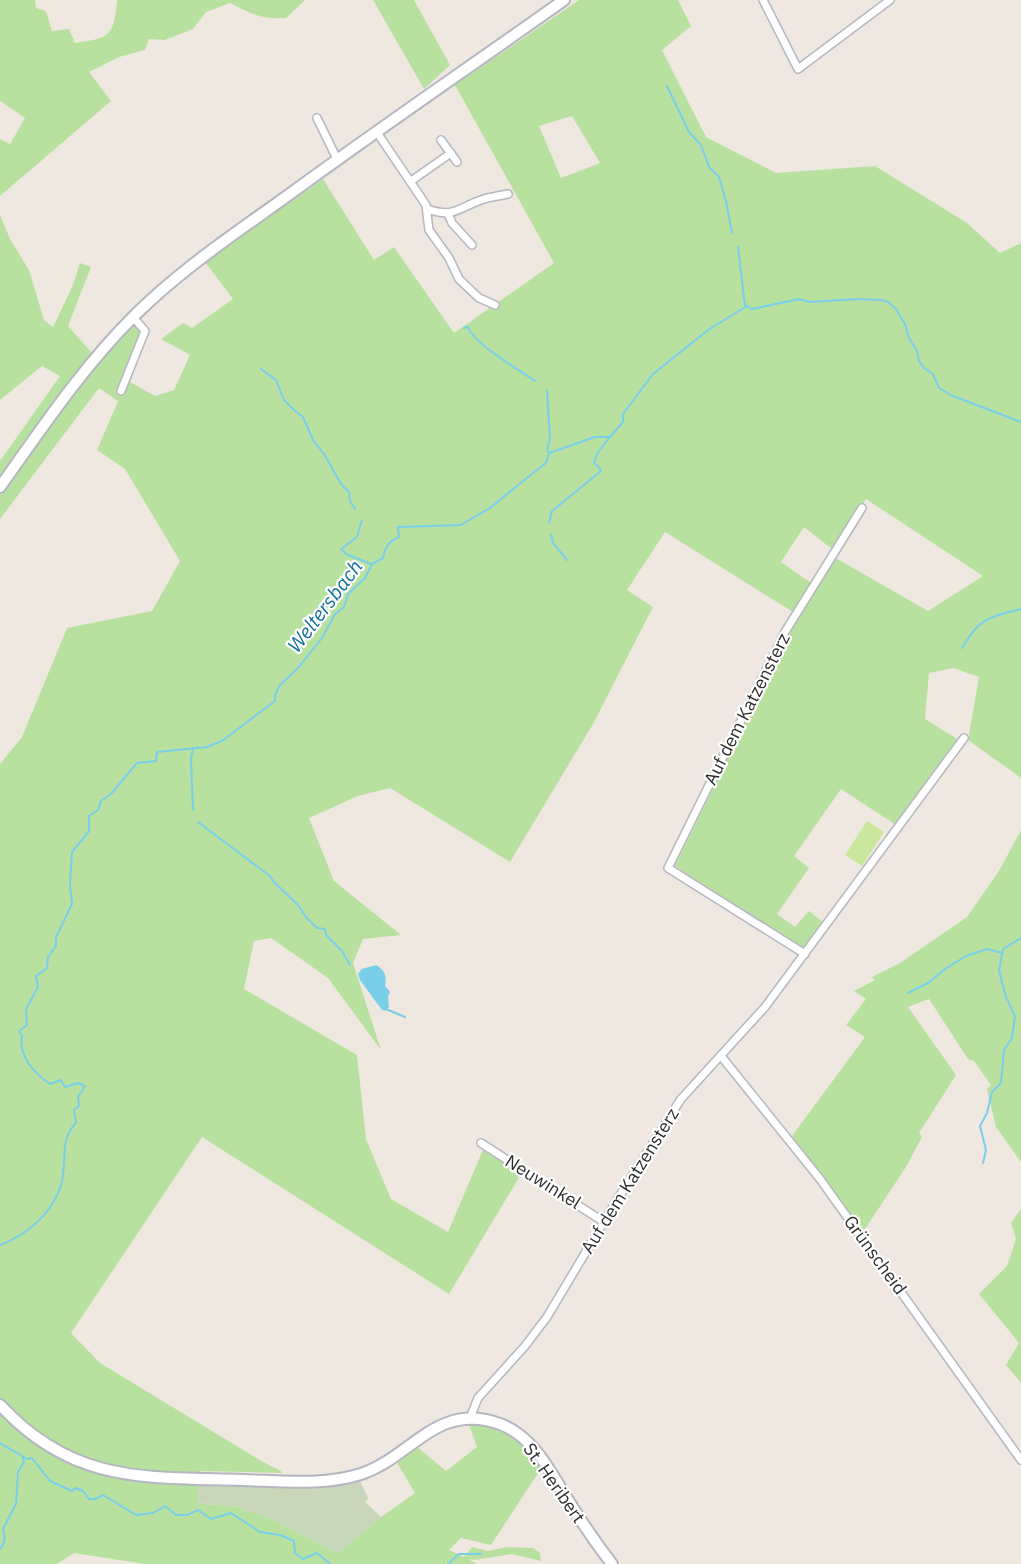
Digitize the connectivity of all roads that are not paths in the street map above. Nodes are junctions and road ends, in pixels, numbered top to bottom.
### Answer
1 (564, 0) edge
2 (764, 0) edge
3 (890, 0) edge
4 (316, 118) dead end
5 (376, 131) junction
6 (441, 140) dead end
7 (451, 153) junction
8 (338, 159) junction
9 (457, 162) dead end
10 (411, 181) junction
11 (508, 194) dead end
12 (427, 209) junction
13 (448, 214) junction
14 (472, 244) dead end
15 (495, 305) dead end
16 (133, 317) junction
17 (121, 391) dead end
18 (0, 487) edge
19 (862, 508) dead end
20 (964, 738) dead end
21 (805, 954) junction
22 (721, 1056) junction
23 (481, 1143) dead end
24 (604, 1222) junction
25 (0, 1405) edge
26 (470, 1418) junction
27 (1021, 1460) edge
28 (612, 1564) edge

1 - 5 main road
2 - 3 street
4 - 8 street
5 - 8 main road
5 - 10 street
6 - 7 street
7 - 9 street
7 - 10 street
8 - 16 main road
10 - 12 street
11 - 13 street
12 - 13 street
12 - 15 street
13 - 14 street
16 - 17 street
16 - 18 main road
19 - 21 street, Auf dem Katzensterz
20 - 21 street, Auf dem Katzensterz
21 - 22 street, Auf dem Katzensterz
22 - 24 street, Auf dem Katzensterz
22 - 27 street, Grünscheid
23 - 24 street, Neuwinkel
24 - 26 street, Auf dem Katzensterz
25 - 26 main road, St. Heribert
26 - 28 main road, St. Heribert

